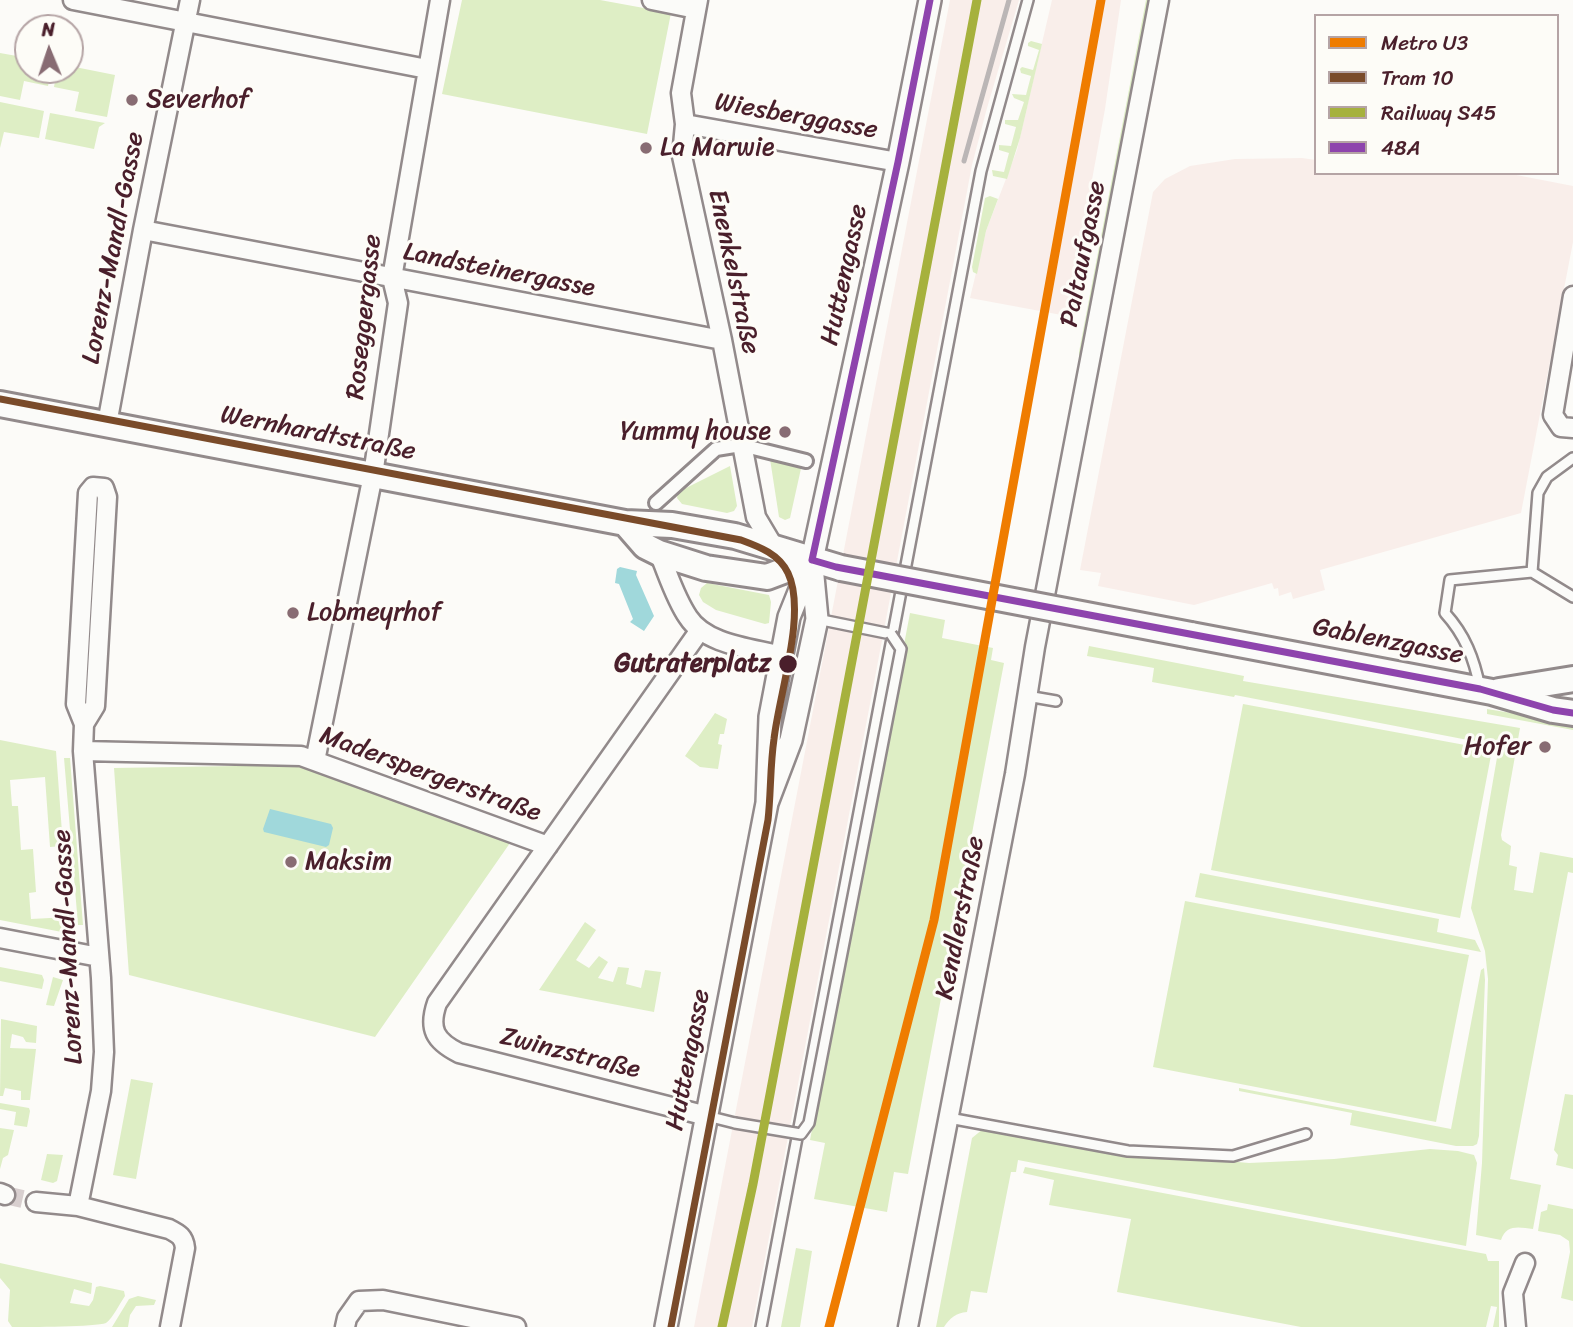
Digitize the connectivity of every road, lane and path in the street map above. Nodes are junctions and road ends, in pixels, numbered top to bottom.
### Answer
1 (73, 0) edge
2 (190, 0) edge
3 (440, 0) edge
4 (652, 0) edge
5 (930, 0) edge
6 (1028, 0) edge
7 (1159, 0) edge
8 (697, 4) edge
9 (186, 23) junction
10 (427, 69) junction
11 (685, 124) junction
12 (898, 162) junction
13 (143, 230) junction
14 (392, 278) junction
15 (1573, 296) edge
16 (722, 340) junction
17 (0, 404) edge
18 (107, 424) junction
19 (1571, 428) edge
20 (741, 445) junction
21 (1573, 458) edge
22 (806, 461) dead end
23 (373, 475) junction
24 (656, 503) dead end
25 (1060, 517) joint
26 (625, 523) junction
27 (775, 549) junction
28 (659, 553) junction
29 (812, 561) junction
30 (841, 568) joint
31 (1532, 572) junction
32 (1573, 597) edge
33 (824, 621) junction
34 (700, 630) junction
35 (782, 656) junction
36 (1573, 678) edge
37 (1486, 691) junction
38 (1027, 696) junction
39 (1056, 701) dead end
40 (1573, 713) edge
41 (84, 724) junction
42 (83, 751) junction
43 (315, 761) junction
44 (767, 803) junction
45 (548, 846) junction
46 (0, 939) edge
47 (99, 957) junction
48 (706, 1116) junction
49 (949, 1118) junction
50 (1306, 1134) dead end
51 (36, 1202) tunnel mouth
52 (78, 1206) junction
53 (1525, 1263) dead end
54 (170, 1327) edge
55 (345, 1327) edge
56 (516, 1327) edge
57 (666, 1327) edge
58 (761, 1327) edge
59 (908, 1327) edge
60 (1516, 1327) edge

1 - 9 street
2 - 9 street, Lorenz-Mandl-Gasse
3 - 10 street, Roseggergasse
4 - 8 street
5 - 12 street, Huttengasse
6 - 58 lane
7 - 25 street, Paltaufgasse
8 - 11 street, Enenkelstraße
9 - 10 street
9 - 13 street, Lorenz-Mandl-Gasse
10 - 14 street, Roseggergasse
11 - 12 street, Wiesberggasse
11 - 16 street, Enenkelstraße
12 - 29 street, Huttengasse
13 - 14 street, Landsteinergasse
13 - 18 street, Lorenz-Mandl-Gasse
14 - 16 street, Landsteinergasse
14 - 23 street, Roseggergasse
15 - 19 street
16 - 20 street, Enenkelstraße
17 - 18 main road, Wernhardtstraße
18 - 23 main road, Wernhardtstraße
20 - 22 street
20 - 24 street
20 - 27 street, Enenkelstraße
21 - 31 lane
23 - 26 main road, Wernhardtstraße
23 - 43 street, Roseggergasse
25 - 38 street, Kendlerstraße
26 - 27 main road, Wernhardtstraße
26 - 28 main road
27 - 29 main road, Wernhardtstraße
28 - 29 main road
28 - 34 street
29 - 30 main road, Wernhardtstraße
29 - 33 street, Huttengasse
29 - 35 street, Huttengasse
30 - 37 main road, Gablenzgasse, bridge
31 - 32 lane
31 - 37 lane
33 - 44 street, Huttengasse
33 - 48 lane, bridge
34 - 35 street
34 - 45 street
35 - 44 street, Huttengasse
36 - 37 main road
37 - 40 main road, Gablenzgasse
38 - 39 lane
38 - 49 street, Kendlerstraße
41 - 41 street, Lorenz-Mandl-Gasse
41 - 42 street, Lorenz-Mandl-Gasse
42 - 43 street, Maderspergerstraße
42 - 47 street, Lorenz-Mandl-Gasse
43 - 45 street, Maderspergerstraße
44 - 48 street, Huttengasse
45 - 48 street, Zwinzstraße
46 - 47 street
47 - 52 street, Lorenz-Mandl-Gasse
48 - 57 street, Huttengasse
49 - 50 lane
49 - 59 street, Kendlerstraße
51 - 52 street
52 - 54 street
53 - 60 street
55 - 56 street

